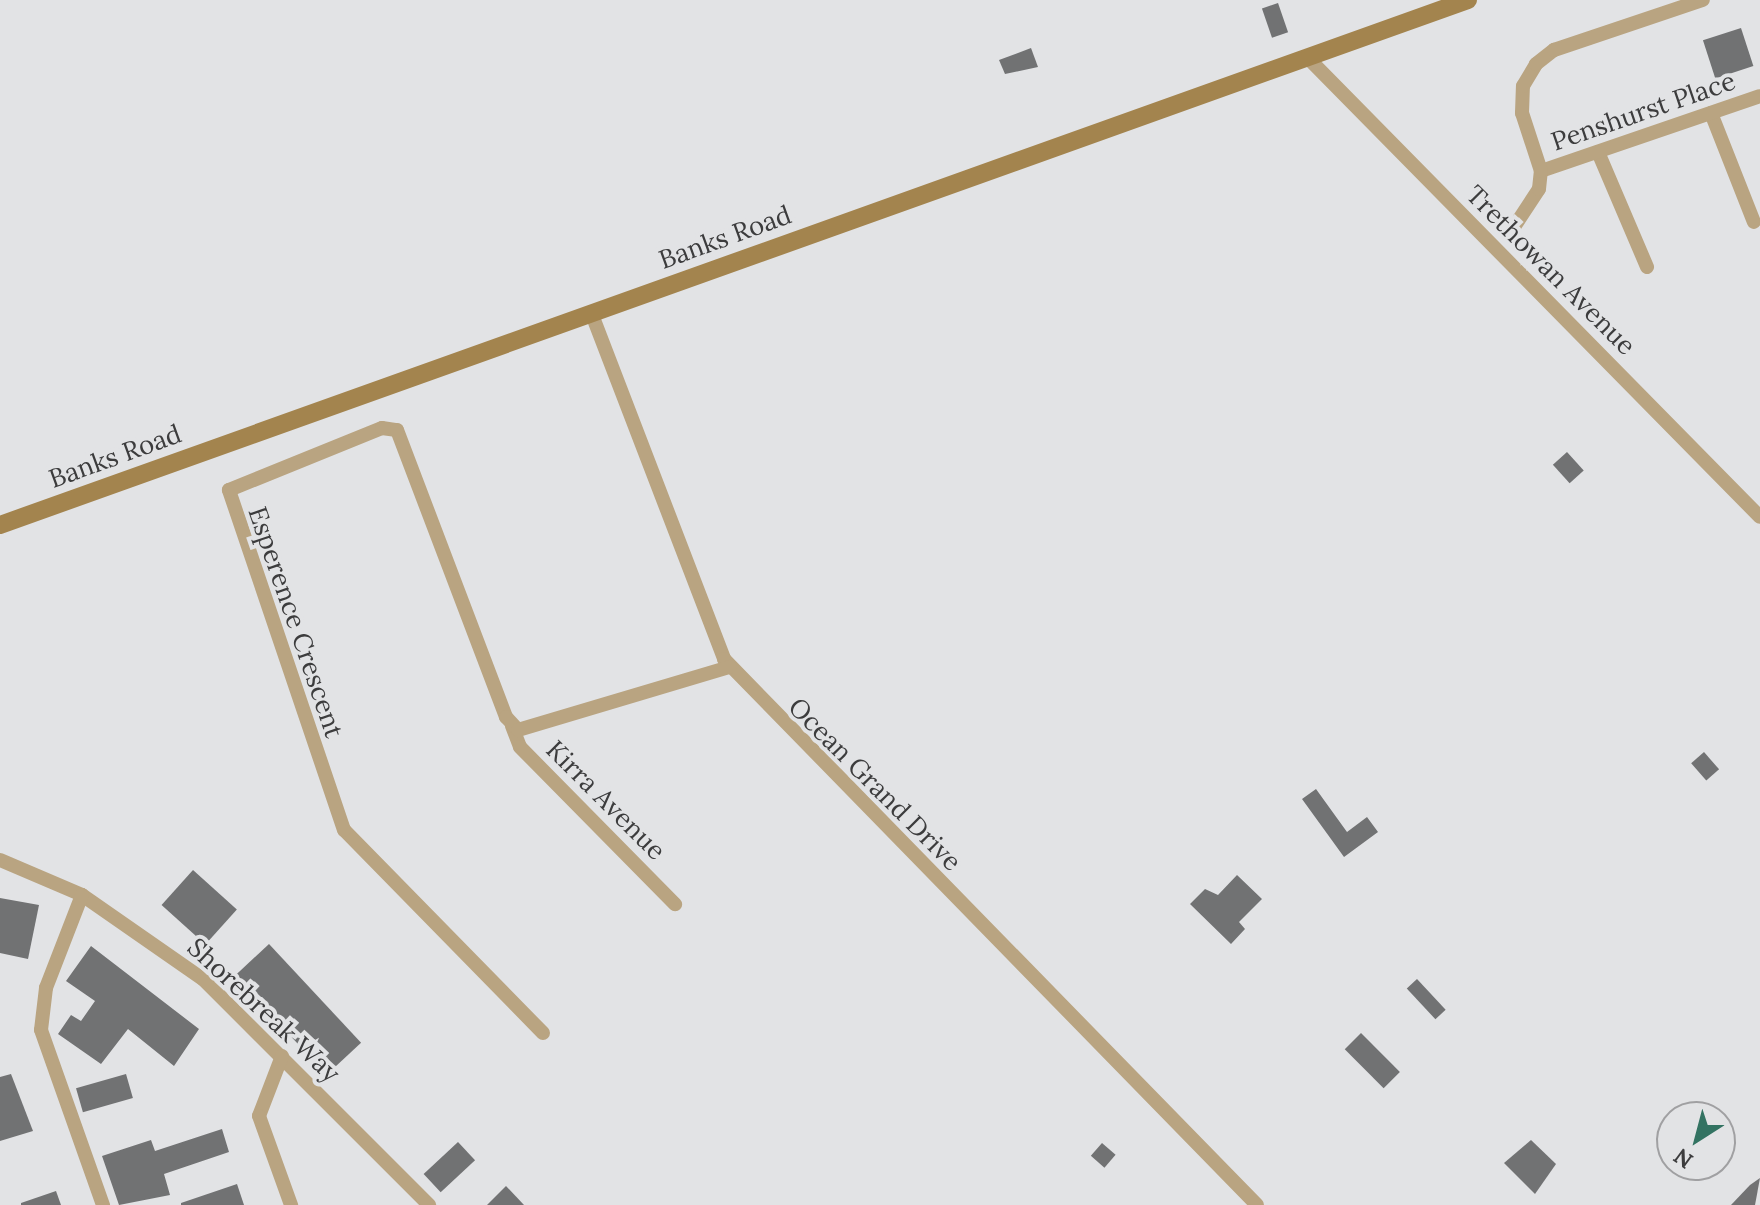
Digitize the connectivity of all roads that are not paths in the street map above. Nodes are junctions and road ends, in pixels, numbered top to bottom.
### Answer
1 (1468, 0) edge
2 (1703, 0) edge
3 (1308, 58) junction
4 (1760, 96) edge
5 (1711, 113) junction
6 (1598, 152) junction
7 (1541, 171) junction
8 (1754, 222) dead end
9 (1514, 227) dead end
10 (1647, 267) dead end
11 (591, 312) junction
12 (1760, 517) edge
13 (0, 525) edge
14 (730, 667) junction
15 (512, 726) junction
16 (0, 860) edge
17 (82, 895) junction
18 (675, 904) dead end
19 (543, 1033) dead end
20 (282, 1056) junction
21 (103, 1205) edge
22 (291, 1205) edge
23 (429, 1205) edge
24 (1257, 1205) edge

1 - 3 street, Banks Road
2 - 7 street
3 - 11 street, Banks Road
3 - 12 street, Trethowan Avenue
4 - 5 street, Penshurst Place
5 - 6 street, Penshurst Place
5 - 8 street
6 - 7 street, Penshurst Place
6 - 10 street
7 - 9 street
11 - 13 street, Banks Road
11 - 14 street, Ocean Grand Drive
14 - 15 street
14 - 24 street, Ocean Grand Drive
15 - 18 street, Kirra Avenue
15 - 19 street, Esperence Crescent
16 - 17 street, Shorebreak Way
17 - 20 street, Shorebreak Way
17 - 21 street
20 - 22 street
20 - 23 street, Shorebreak Way

